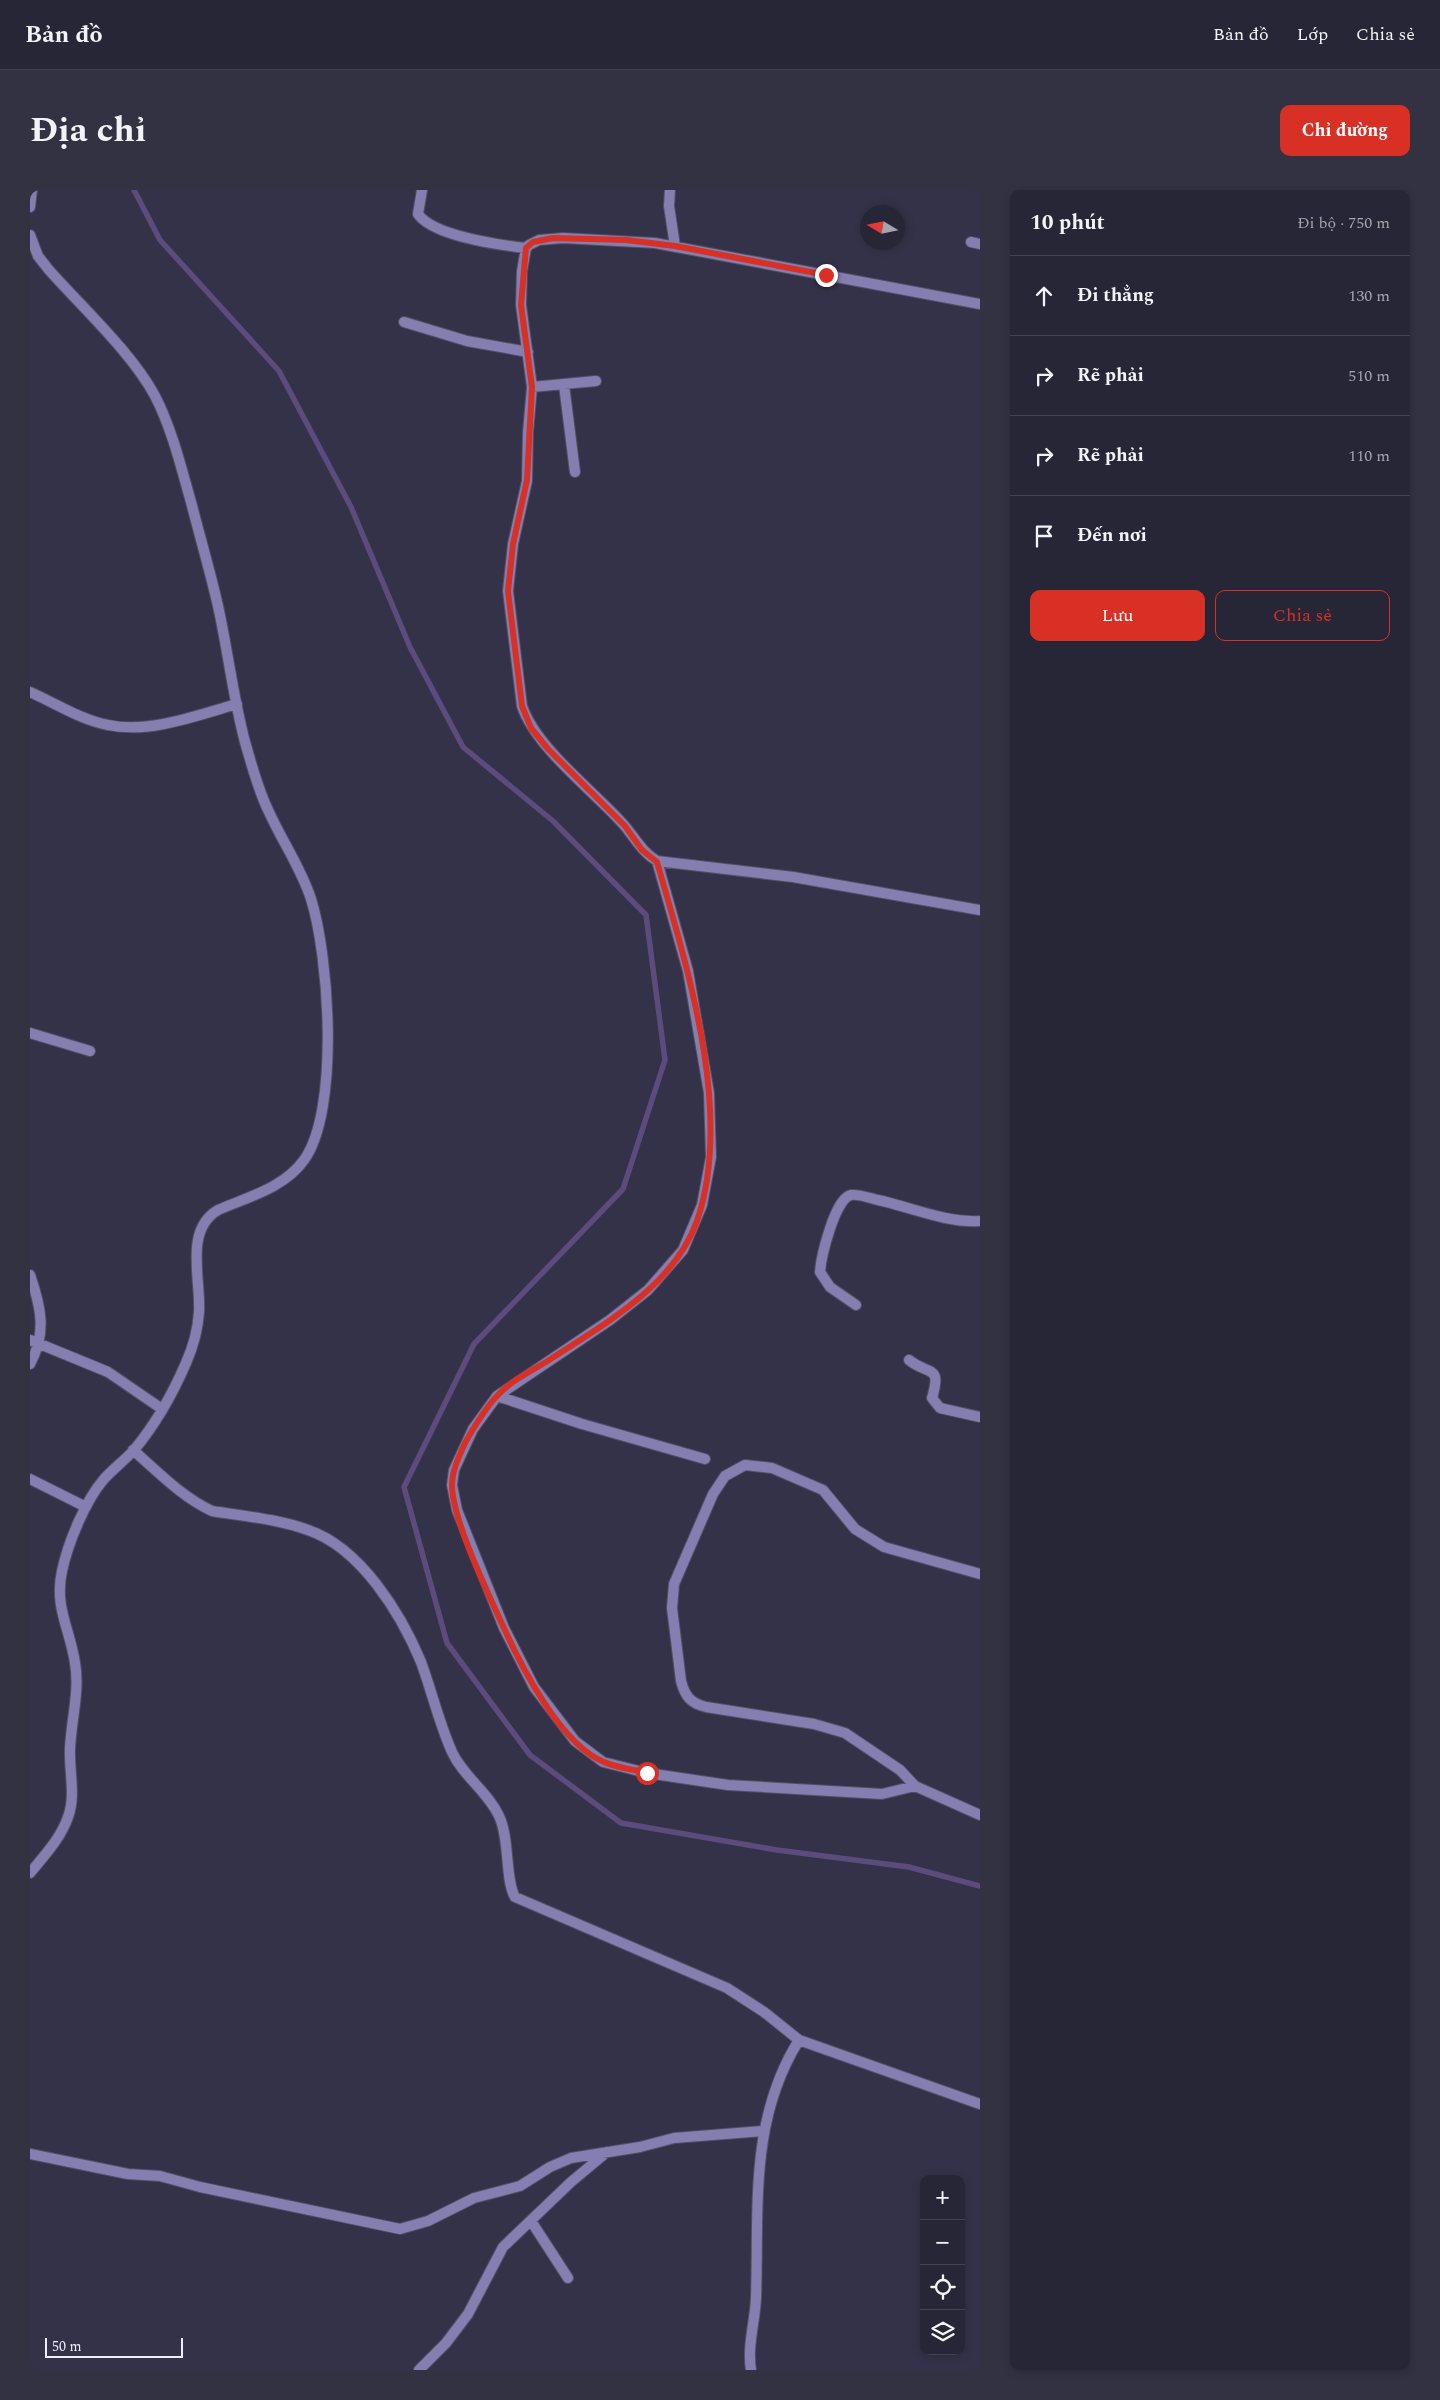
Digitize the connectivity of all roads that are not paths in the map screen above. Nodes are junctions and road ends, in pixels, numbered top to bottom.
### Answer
1 (32, 190) edge
2 (422, 190) edge
3 (670, 190) edge
4 (30, 208) edge
5 (30, 235) edge
6 (675, 246) junction
7 (526, 248) junction
8 (980, 304) edge
9 (404, 322) dead end
10 (528, 352) junction
11 (596, 381) dead end
12 (564, 385) junction
13 (532, 387) junction
14 (575, 472) dead end
15 (30, 692) edge
16 (237, 704) junction
17 (657, 862) junction
18 (980, 910) edge
19 (30, 1033) edge
20 (90, 1051) dead end
21 (980, 1221) edge
22 (30, 1275) edge
23 (856, 1305) dead end
24 (35, 1341) edge
25 (909, 1360) dead end
26 (30, 1364) edge
27 (496, 1396) junction
28 (162, 1409) junction
29 (980, 1417) edge
30 (133, 1450) junction
31 (705, 1459) dead end
32 (30, 1480) edge
33 (86, 1507) junction
34 (980, 1574) edge
35 (915, 1786) junction
36 (980, 1815) edge
37 (30, 1873) edge
38 (800, 2040) junction
39 (980, 2104) edge
40 (763, 2131) junction
41 (607, 2152) junction
42 (30, 2154) edge
43 (531, 2221) junction
44 (568, 2278) dead end
45 (418, 2370) edge
46 (751, 2370) edge

1 - 4 street
2 - 7 street
3 - 6 street
5 - 16 street
6 - 7 street
6 - 8 street
7 - 10 street
9 - 10 street
10 - 13 street
11 - 12 street
12 - 13 street
12 - 14 street
13 - 17 street
15 - 16 street
16 - 28 street
17 - 18 street
17 - 27 street
19 - 20 street
21 - 23 street
22 - 24 street
24 - 26 street
24 - 28 street
25 - 29 street
27 - 31 street
27 - 35 street
28 - 30 street
30 - 33 street
30 - 38 street
32 - 33 street
33 - 37 street
34 - 35 street
35 - 36 street
38 - 39 street
38 - 40 street
40 - 41 street
40 - 46 street
41 - 42 street
41 - 43 street
43 - 44 street
43 - 45 street

